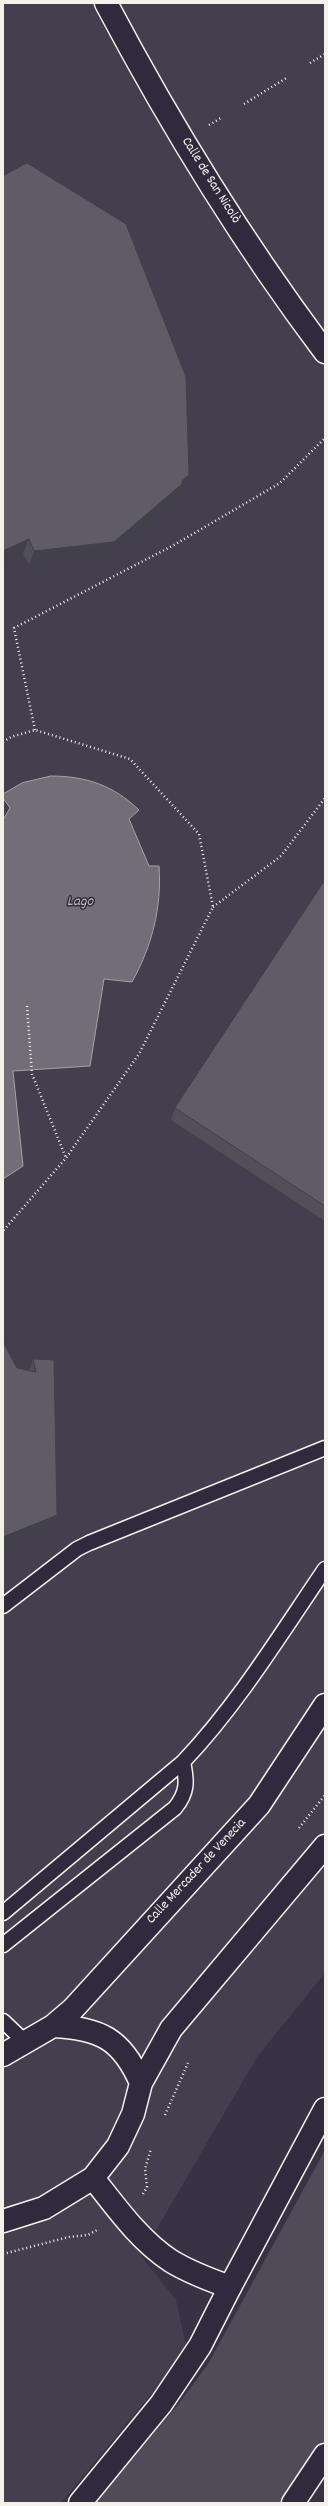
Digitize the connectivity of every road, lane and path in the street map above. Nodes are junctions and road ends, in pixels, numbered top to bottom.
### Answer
1 (106, 3) edge
2 (325, 54) edge
3 (310, 63) dead end
4 (288, 77) dead end
5 (244, 104) dead end
6 (324, 347) edge
7 (325, 438) edge
8 (35, 730) junction
9 (3, 742) edge
10 (325, 798) edge
11 (213, 907) junction
12 (27, 1006) dead end
13 (66, 1158) junction
14 (3, 1231) edge
15 (325, 1448) edge
16 (325, 1569) edge
17 (3, 1606) edge
18 (325, 1706) edge
19 (183, 1762) junction
20 (325, 1846) edge
21 (3, 1913) edge
22 (3, 1945) edge
23 (3, 2021) edge
24 (53, 2026) junction
25 (24, 2041) junction
26 (3, 2055) edge
27 (141, 2082) junction
28 (325, 2108) edge
29 (93, 2178) junction
30 (3, 2221) edge
31 (230, 2287) junction
32 (325, 2455) edge
33 (80, 2503) edge
34 (293, 2503) edge

1 - 6 main road, Calle de San Nicolò
2 - 3 path
4 - 5 path
7 - 8 path
8 - 9 path
8 - 11 path
10 - 11 path
11 - 13 path
12 - 13 path
13 - 14 path
15 - 17 lane
16 - 19 lane
18 - 24 main road, Calle Mercader de Venecia
19 - 21 lane
19 - 22 lane
20 - 27 main road
23 - 25 lane
24 - 25 main road, Calle Mercader de Venecia
24 - 27 main road, Calle Mercader de Venecia
25 - 26 main road, Calle Mercader de Venecia
27 - 29 main road
28 - 31 main road
29 - 30 main road
29 - 31 main road
31 - 33 main road
32 - 34 main road

